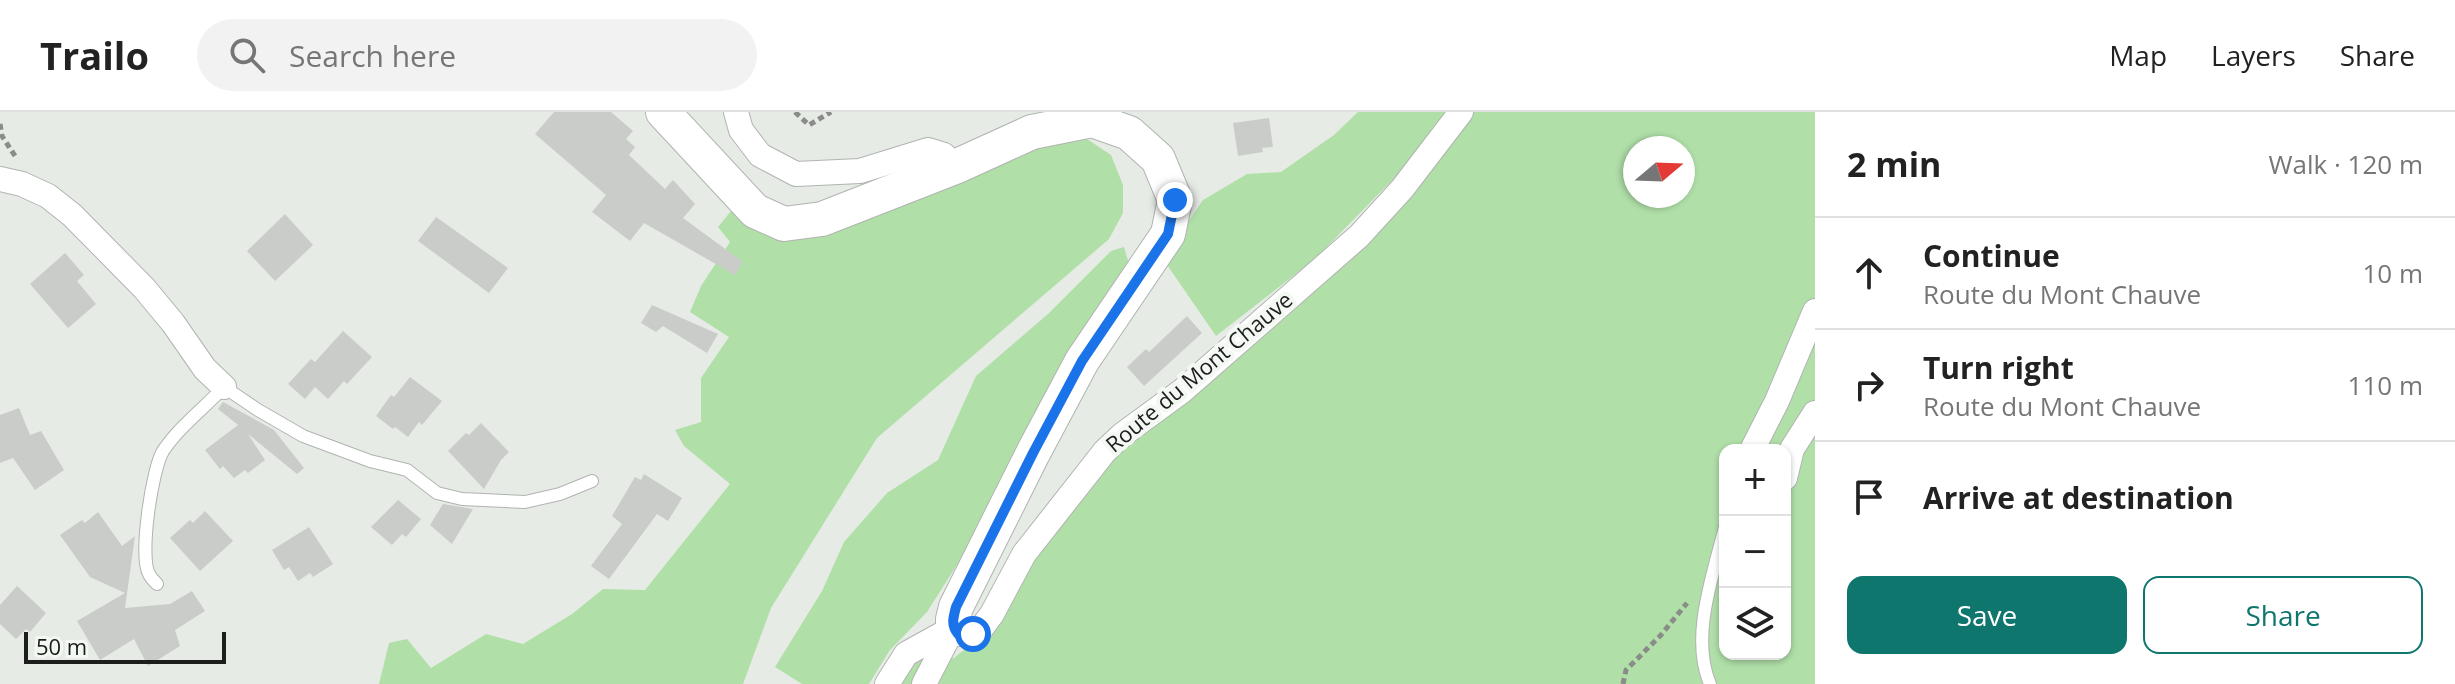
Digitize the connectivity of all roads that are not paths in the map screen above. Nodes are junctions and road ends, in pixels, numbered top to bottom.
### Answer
1 (663, 112) edge
2 (736, 112) edge
3 (1461, 112) edge
4 (955, 167) junction
5 (0, 179) edge
6 (1815, 311) edge
7 (224, 387) junction
8 (1815, 413) edge
9 (1755, 444) edge
10 (1791, 453) edge
11 (592, 481) dead end
12 (1719, 551) edge
13 (157, 584) dead end
14 (953, 628) junction
15 (887, 684) edge
16 (924, 684) edge
17 (1710, 684) edge

1 - 4 street
2 - 4 street
3 - 14 street, Route du Mont Chauve
4 - 14 street
5 - 7 street
6 - 9 street
7 - 11 lane
7 - 13 lane
8 - 10 street
12 - 17 lane
14 - 15 street, Route du Mont Chauve
14 - 16 street

